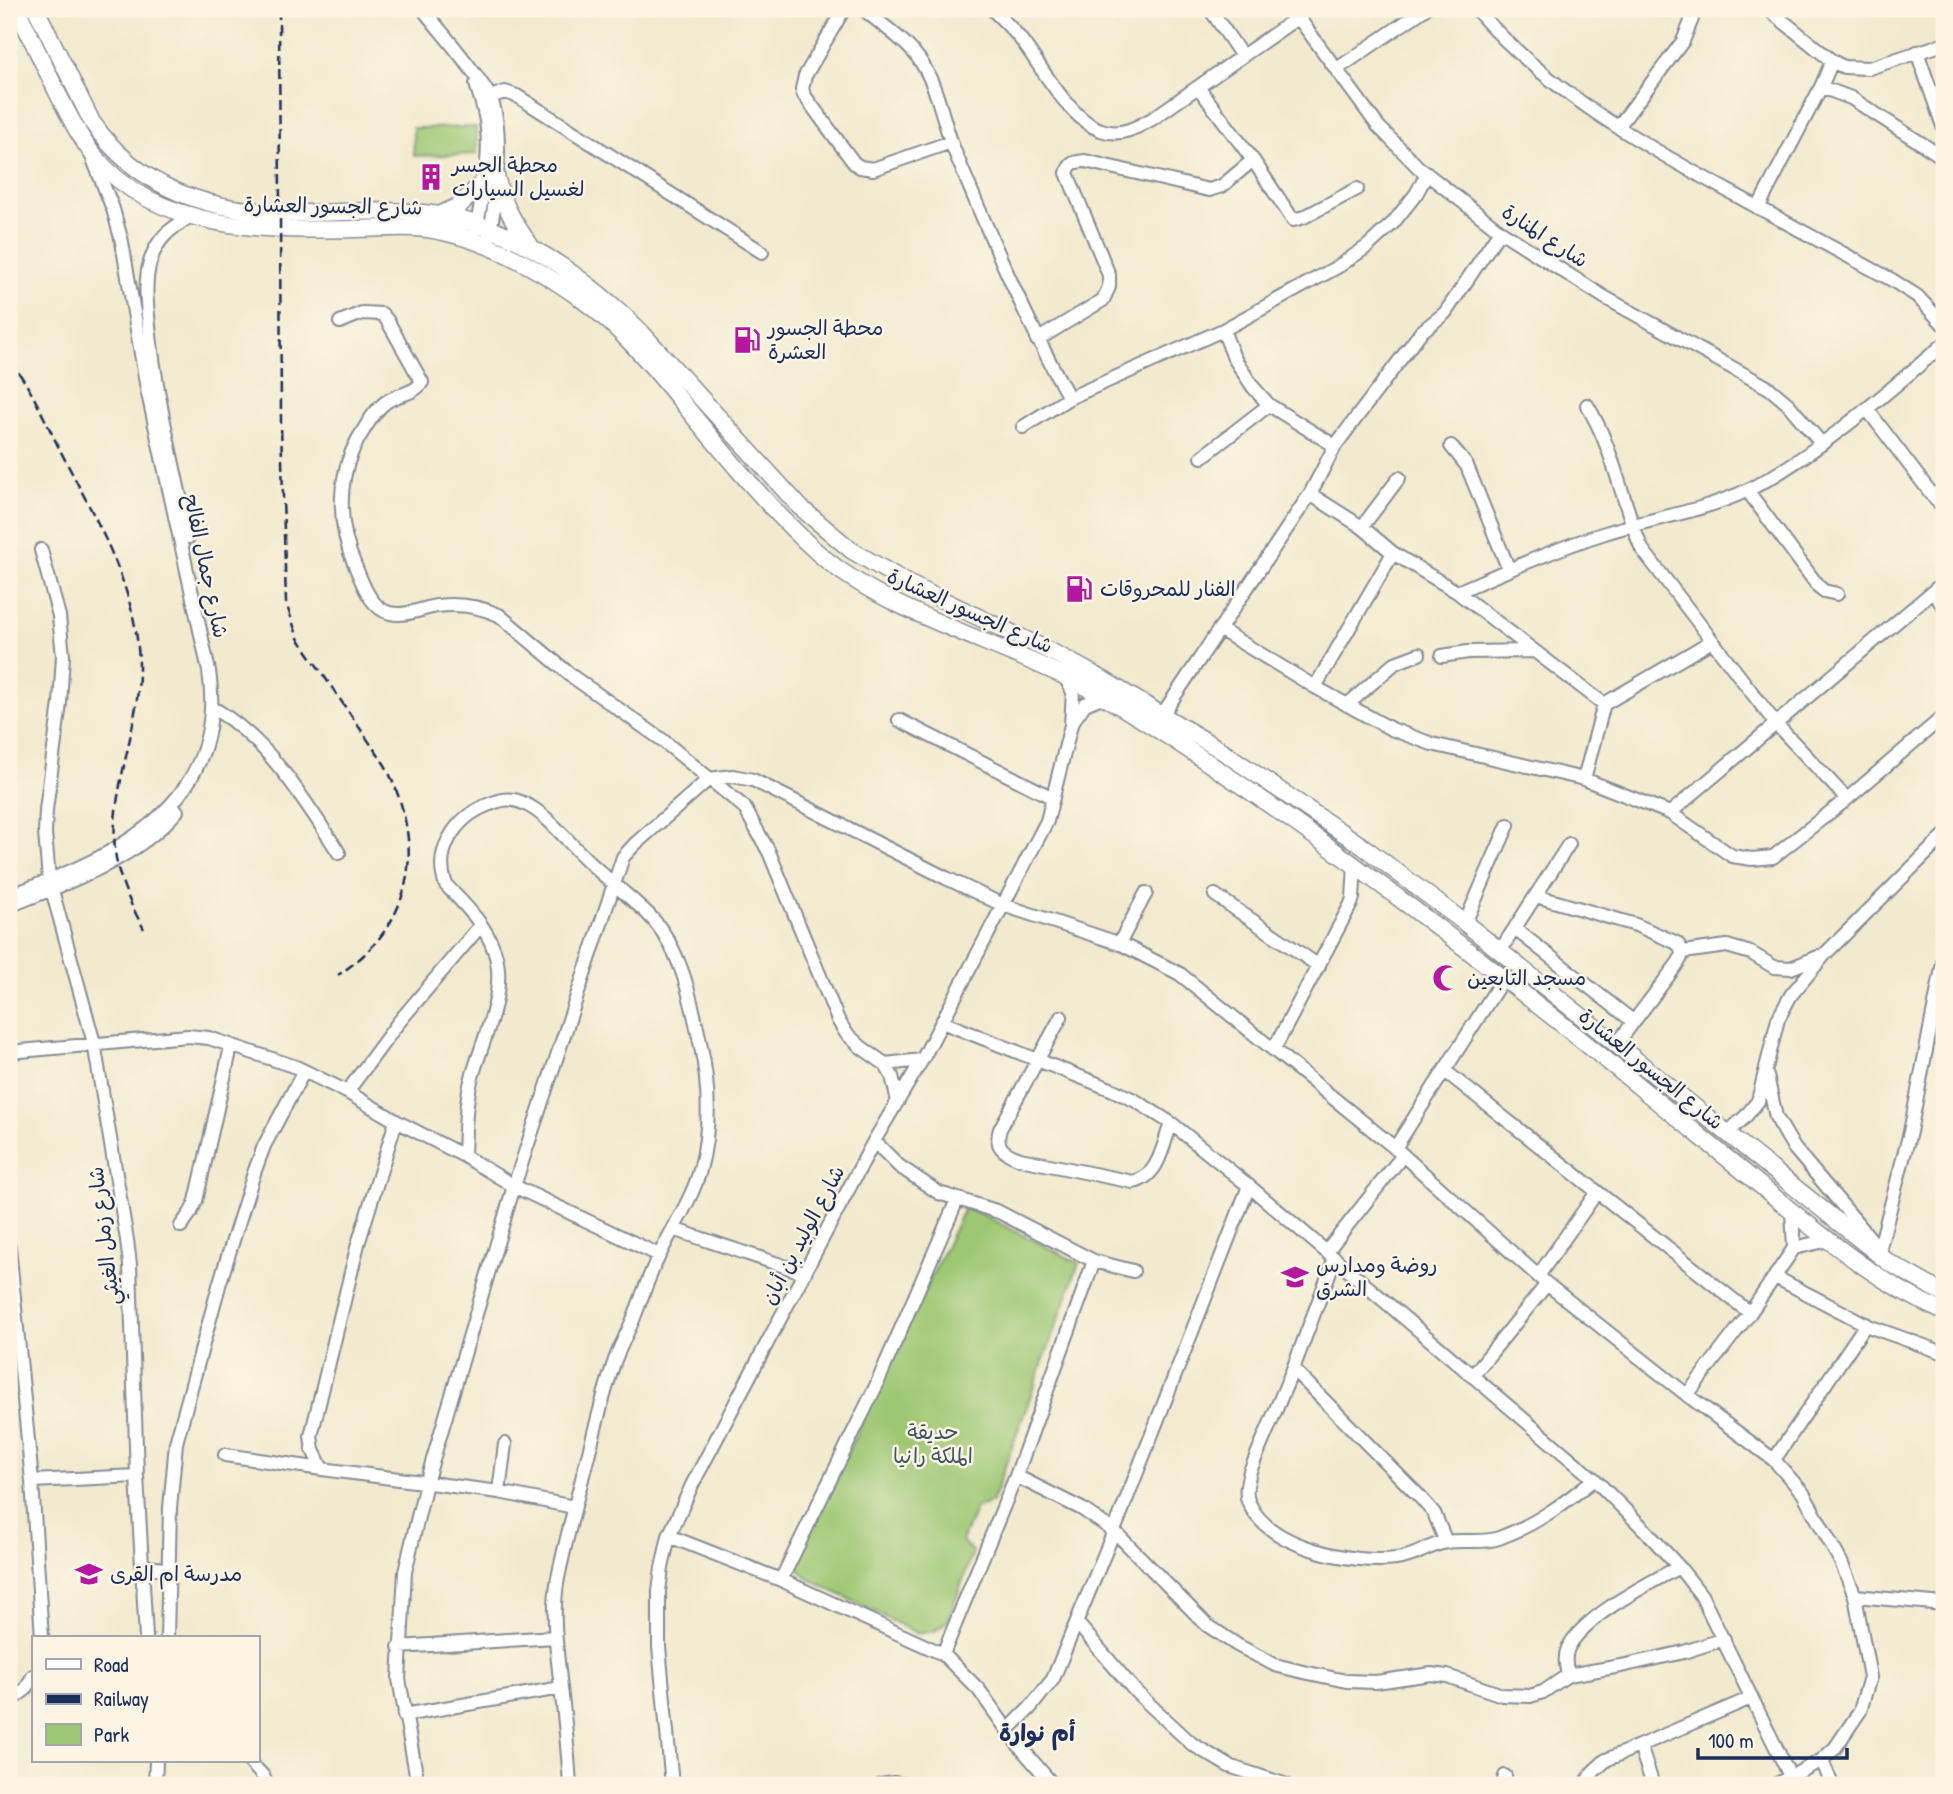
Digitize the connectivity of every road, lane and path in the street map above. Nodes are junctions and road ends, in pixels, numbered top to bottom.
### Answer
1 (17, 9) edge
2 (36, 9) edge
3 (423, 9) edge
4 (844, 9) edge
5 (863, 9) edge
6 (992, 9) edge
7 (1210, 9) edge
8 (1425, 9) edge
9 (1476, 9) edge
10 (1768, 9) edge
11 (1295, 13) edge
12 (1692, 19) dead end
13 (1944, 44) edge
14 (1917, 52) junction
15 (1242, 56) junction
16 (1832, 61) junction
17 (1336, 69) junction
18 (473, 73) junction
19 (1198, 87) junction
20 (1821, 87) junction
21 (490, 97) junction
22 (1618, 127) junction
23 (1944, 129) edge
24 (951, 142) junction
25 (88, 148) junction
26 (1944, 158) edge
27 (1253, 160) junction
28 (1427, 174) junction
29 (490, 179) junction
30 (1357, 189) dead end
31 (1758, 208) junction
32 (439, 215) junction
33 (191, 216) junction
34 (484, 226) junction
35 (1500, 232) junction
36 (480, 244) junction
37 (531, 247) junction
38 (762, 252) dead end
39 (340, 322) dead end
40 (1944, 325) edge
41 (1223, 330) junction
42 (1037, 340) junction
43 (1944, 344) edge
44 (1069, 397) junction
45 (1269, 405) junction
46 (1587, 405) dead end
47 (1867, 409) junction
48 (1023, 427) dead end
49 (1821, 443) junction
50 (1335, 446) junction
51 (1451, 446) dead end
52 (1202, 457) dead end
53 (1399, 478) dead end
54 (1747, 490) junction
55 (1310, 494) junction
56 (1944, 506) edge
57 (1632, 526) junction
58 (1362, 527) junction
59 (41, 550) dead end
60 (1393, 553) junction
61 (1509, 570) junction
62 (1944, 582) edge
63 (1457, 592) junction
64 (1933, 593) junction
65 (1837, 594) dead end
66 (1944, 606) edge
67 (1219, 629) junction
68 (1712, 641) junction
69 (1533, 651) junction
70 (1419, 654) dead end
71 (1442, 656) dead end
72 (1065, 677) junction
73 (1315, 687) junction
74 (1102, 697) junction
75 (1604, 704) junction
76 (1347, 705) junction
77 (218, 711) junction
78 (1162, 715) junction
79 (1944, 716) edge
80 (899, 720) dead end
81 (1072, 724) junction
82 (1776, 724) junction
83 (1219, 749) junction
84 (1210, 763) junction
85 (709, 779) junction
86 (1584, 779) junction
87 (1053, 798) junction
88 (1847, 799) junction
89 (1670, 813) junction
90 (1508, 825) dead end
91 (1944, 836) edge
92 (1569, 844) dead end
93 (339, 853) dead end
94 (1355, 865) junction
95 (50, 884) junction
96 (9, 885) edge
97 (613, 885) junction
98 (28, 888) junction
99 (1146, 893) dead end
100 (9, 895) edge
101 (1215, 895) dead end
102 (1536, 896) junction
103 (1003, 905) junction
104 (9, 906) edge
105 (1465, 923) junction
106 (481, 925) junction
107 (1515, 929) junction
108 (1119, 944) junction
109 (1500, 951) junction
110 (1683, 952) junction
111 (1826, 953) junction
112 (1944, 958) edge
113 (1319, 966) junction
114 (1504, 977) junction
115 (1060, 1017) dead end
116 (1634, 1021) junction
117 (942, 1022) junction
118 (94, 1043) junction
119 (1616, 1045) junction
120 (231, 1047) junction
121 (1274, 1049) junction
122 (9, 1052) edge
123 (922, 1060) junction
124 (1038, 1060) junction
125 (885, 1063) junction
126 (304, 1071) junction
127 (1445, 1071) junction
128 (1766, 1072) junction
129 (347, 1092) junction
130 (898, 1101) junction
131 (396, 1121) junction
132 (1171, 1124) junction
133 (1727, 1133) junction
134 (874, 1142) junction
135 (1399, 1152) junction
136 (464, 1156) junction
137 (514, 1186) junction
138 (1250, 1186) junction
139 (1597, 1192) junction
140 (957, 1200) junction
141 (1792, 1211) junction
142 (181, 1226) dead end
143 (673, 1229) junction
144 (1829, 1240) junction
145 (9, 1247) edge
146 (1880, 1247) junction
147 (1794, 1248) junction
148 (659, 1255) junction
149 (1331, 1255) junction
150 (1094, 1261) junction
151 (1888, 1262) junction
152 (1133, 1271) dead end
153 (805, 1273) junction
154 (1775, 1277) junction
155 (1542, 1280) junction
156 (1944, 1294) edge
157 (1944, 1312) edge
158 (1750, 1313) junction
159 (1866, 1324) junction
160 (1944, 1353) edge
161 (1293, 1368) junction
162 (1474, 1376) junction
163 (1687, 1395) junction
164 (505, 1444) dead end
165 (225, 1455) dead end
166 (1774, 1460) junction
167 (322, 1469) junction
168 (137, 1476) junction
169 (1016, 1476) junction
170 (1594, 1479) junction
171 (32, 1481) junction
172 (426, 1483) junction
173 (499, 1492) junction
174 (574, 1507) junction
175 (1114, 1531) junction
176 (670, 1536) junction
177 (1447, 1542) junction
178 (142, 1566) junction
179 (1679, 1567) junction
180 (170, 1570) junction
181 (780, 1580) junction
182 (1855, 1596) junction
183 (1944, 1604) edge
184 (1077, 1623) junction
185 (42, 1636) edge
186 (146, 1636) edge
187 (167, 1636) edge
188 (555, 1636) junction
189 (1724, 1639) junction
190 (399, 1647) junction
191 (943, 1654) junction
192 (1568, 1675) junction
193 (561, 1688) junction
194 (30, 1689) edge
195 (1751, 1698) junction
196 (9, 1702) edge
197 (404, 1715) junction
198 (1007, 1730) junction
199 (1640, 1746) junction
200 (1822, 1760) junction
201 (156, 1762) edge
202 (250, 1762) edge
203 (1790, 1776) junction
204 (155, 1785) edge
205 (267, 1785) edge
206 (418, 1785) edge
207 (570, 1785) edge
208 (672, 1785) edge
209 (881, 1785) edge
210 (907, 1785) edge
211 (1053, 1785) edge
212 (1287, 1785) edge
213 (1585, 1785) edge
214 (1653, 1785) edge
215 (1775, 1785) edge
216 (1832, 1785) edge

1 - 25 main road, شارع الجسور العشارة
2 - 32 main road, شارع الجسور العشارة
3 - 18 street
4 - 24 street
5 - 24 street
6 - 19 street
7 - 15 street
8 - 17 street
9 - 22 street
10 - 16 street
11 - 15 street
11 - 17 street, شارع المنارة
12 - 22 street
13 - 14 street
14 - 16 street
14 - 23 street
15 - 19 street
16 - 20 street
17 - 28 street, شارع المنارة
18 - 21 street
18 - 29 street
19 - 27 street
20 - 26 street
20 - 31 street
21 - 29 street
21 - 38 street
22 - 31 street
24 - 42 street
25 - 33 main road, شارع الجسور العشارة
25 - 95 street, شارع جمال الفالح
27 - 30 street
27 - 42 street
28 - 35 street, شارع المنارة
28 - 41 street
29 - 32 main road
29 - 34 street
29 - 37 main road
31 - 40 street
32 - 34 main road, شارع الجسور العشارة
33 - 36 main road, شارع الجسور العشارة
33 - 77 street, شارع جمال الفالح
34 - 36 street
34 - 37 main road, شارع الجسور العشارة
35 - 49 street, شارع المنارة
35 - 50 street
36 - 72 main road, شارع الجسور العشارة
37 - 78 main road, شارع الجسور العشارة
39 - 85 street
41 - 44 street
41 - 45 street
42 - 44 street
43 - 47 street
44 - 48 street
45 - 50 street
45 - 52 street
46 - 57 street
47 - 49 street
47 - 56 street
49 - 54 street
50 - 55 street
51 - 61 street
53 - 58 street
54 - 57 street
54 - 65 street
55 - 58 street
55 - 67 street
57 - 61 street
57 - 68 street
58 - 60 street
59 - 95 street, شارع زمل الغيثي
60 - 63 street
60 - 73 street
61 - 63 street
62 - 64 street
63 - 69 street
64 - 66 street
64 - 82 street
67 - 73 street
67 - 78 street
68 - 75 street
68 - 82 street
69 - 71 street
69 - 75 street
70 - 76 street
72 - 74 main road, شارع الجسور العشارة
72 - 81 street, شارع الوليد بن أبان
73 - 76 street
74 - 81 street, شارع الوليد بن أبان
74 - 84 main road, شارع الجسور العشارة
75 - 86 street
76 - 86 street
77 - 93 street
77 - 95 street, شارع جمال الفالح
78 - 83 main road, شارع الجسور العشارة
79 - 88 street
80 - 87 street
81 - 87 street, شارع الوليد بن أبان
82 - 88 street
82 - 89 street
83 - 84 main road
83 - 105 main road, شارع الجسور العشارة
84 - 94 main road, شارع الجسور العشارة
85 - 97 street
85 - 103 street
85 - 125 street
86 - 89 street
87 - 103 street, شارع الوليد بن أبان
88 - 89 street
90 - 105 street
91 - 111 street
92 - 102 street
94 - 113 street
94 - 114 main road, شارع الجسور العشارة
95 - 98 street, شارع جمال الفالح
95 - 104 street, شارع جمال الفالح
95 - 118 street, شارع زمل الغيثي
96 - 98 street
97 - 106 street
97 - 137 street
97 - 143 street
98 - 100 street, شارع جمال الفالح
99 - 108 street
101 - 113 street
102 - 107 street
102 - 110 street
103 - 108 street
103 - 117 street, شارع الوليد بن أبان
105 - 109 main road, شارع الجسور العشارة
106 - 129 street
106 - 136 street
107 - 109 street
107 - 116 street
108 - 121 street
109 - 119 main road, شارع الجسور العشارة
110 - 111 street
110 - 116 street
111 - 128 street
112 - 146 street
113 - 121 street
114 - 127 street
114 - 141 main road, شارع الجسور العشارة
115 - 124 street
116 - 119 street
117 - 123 street, شارع الوليد بن أبان
117 - 124 street
118 - 120 street
118 - 122 street
118 - 168 street, شارع زمل الغيثي
119 - 133 main road, شارع الجسور العشارة
120 - 126 street
120 - 142 street
121 - 135 street
123 - 125 street
123 - 130 street, شارع الوليد بن أبان
124 - 132 street
124 - 132 street
125 - 130 street
126 - 129 street
126 - 180 street
127 - 135 street
127 - 139 street
128 - 133 street
128 - 146 street
129 - 131 street
130 - 134 street, شارع الوليد بن أبان
131 - 136 street
131 - 167 street
132 - 138 street
133 - 151 main road, شارع الجسور العشارة
134 - 140 street
134 - 153 street, شارع الوليد بن أبان
135 - 149 street
135 - 155 street
136 - 137 street
137 - 148 street
137 - 172 street
138 - 149 street
138 - 175 street
139 - 155 street
139 - 158 street
140 - 150 street
140 - 181 street
141 - 144 main road, شارع الجسور العشارة
141 - 147 street
143 - 148 street
143 - 153 street
144 - 147 street
144 - 157 main road, شارع الجسور العشارة
145 - 171 street
146 - 151 street
147 - 154 street
148 - 174 street
149 - 161 street
149 - 162 street
150 - 152 street
150 - 169 street
151 - 156 main road, شارع الجسور العشارة
153 - 176 street, شارع الوليد بن أبان
154 - 158 street
154 - 159 street
155 - 162 street
155 - 163 street
158 - 163 street
159 - 160 street
159 - 166 street
161 - 177 street
161 - 177 street
162 - 170 street
163 - 166 street
164 - 173 street
165 - 167 street
166 - 182 street
167 - 172 street
168 - 171 street
168 - 178 street, شارع زمل الغيثي
169 - 175 street
169 - 191 street
170 - 177 street
170 - 179 street
171 - 185 street
172 - 173 street
172 - 190 street
173 - 174 street
174 - 188 street
175 - 184 street
175 - 192 street
176 - 181 street
176 - 208 street, شارع الوليد بن أبان
178 - 180 street
178 - 186 street, شارع زمل الغيثي
179 - 189 street
179 - 192 street
180 - 187 street
181 - 191 street
182 - 183 street
182 - 200 street
184 - 198 street
184 - 212 street
188 - 190 street
188 - 193 street
189 - 192 street
189 - 195 street
190 - 197 street
191 - 198 street
193 - 197 street
193 - 207 street
194 - 196 street
195 - 199 street
195 - 203 street
197 - 206 street
198 - 211 street
199 - 213 street
199 - 214 street
200 - 203 street
200 - 216 street
201 - 204 street
202 - 205 street
203 - 215 street
209 - 210 street

